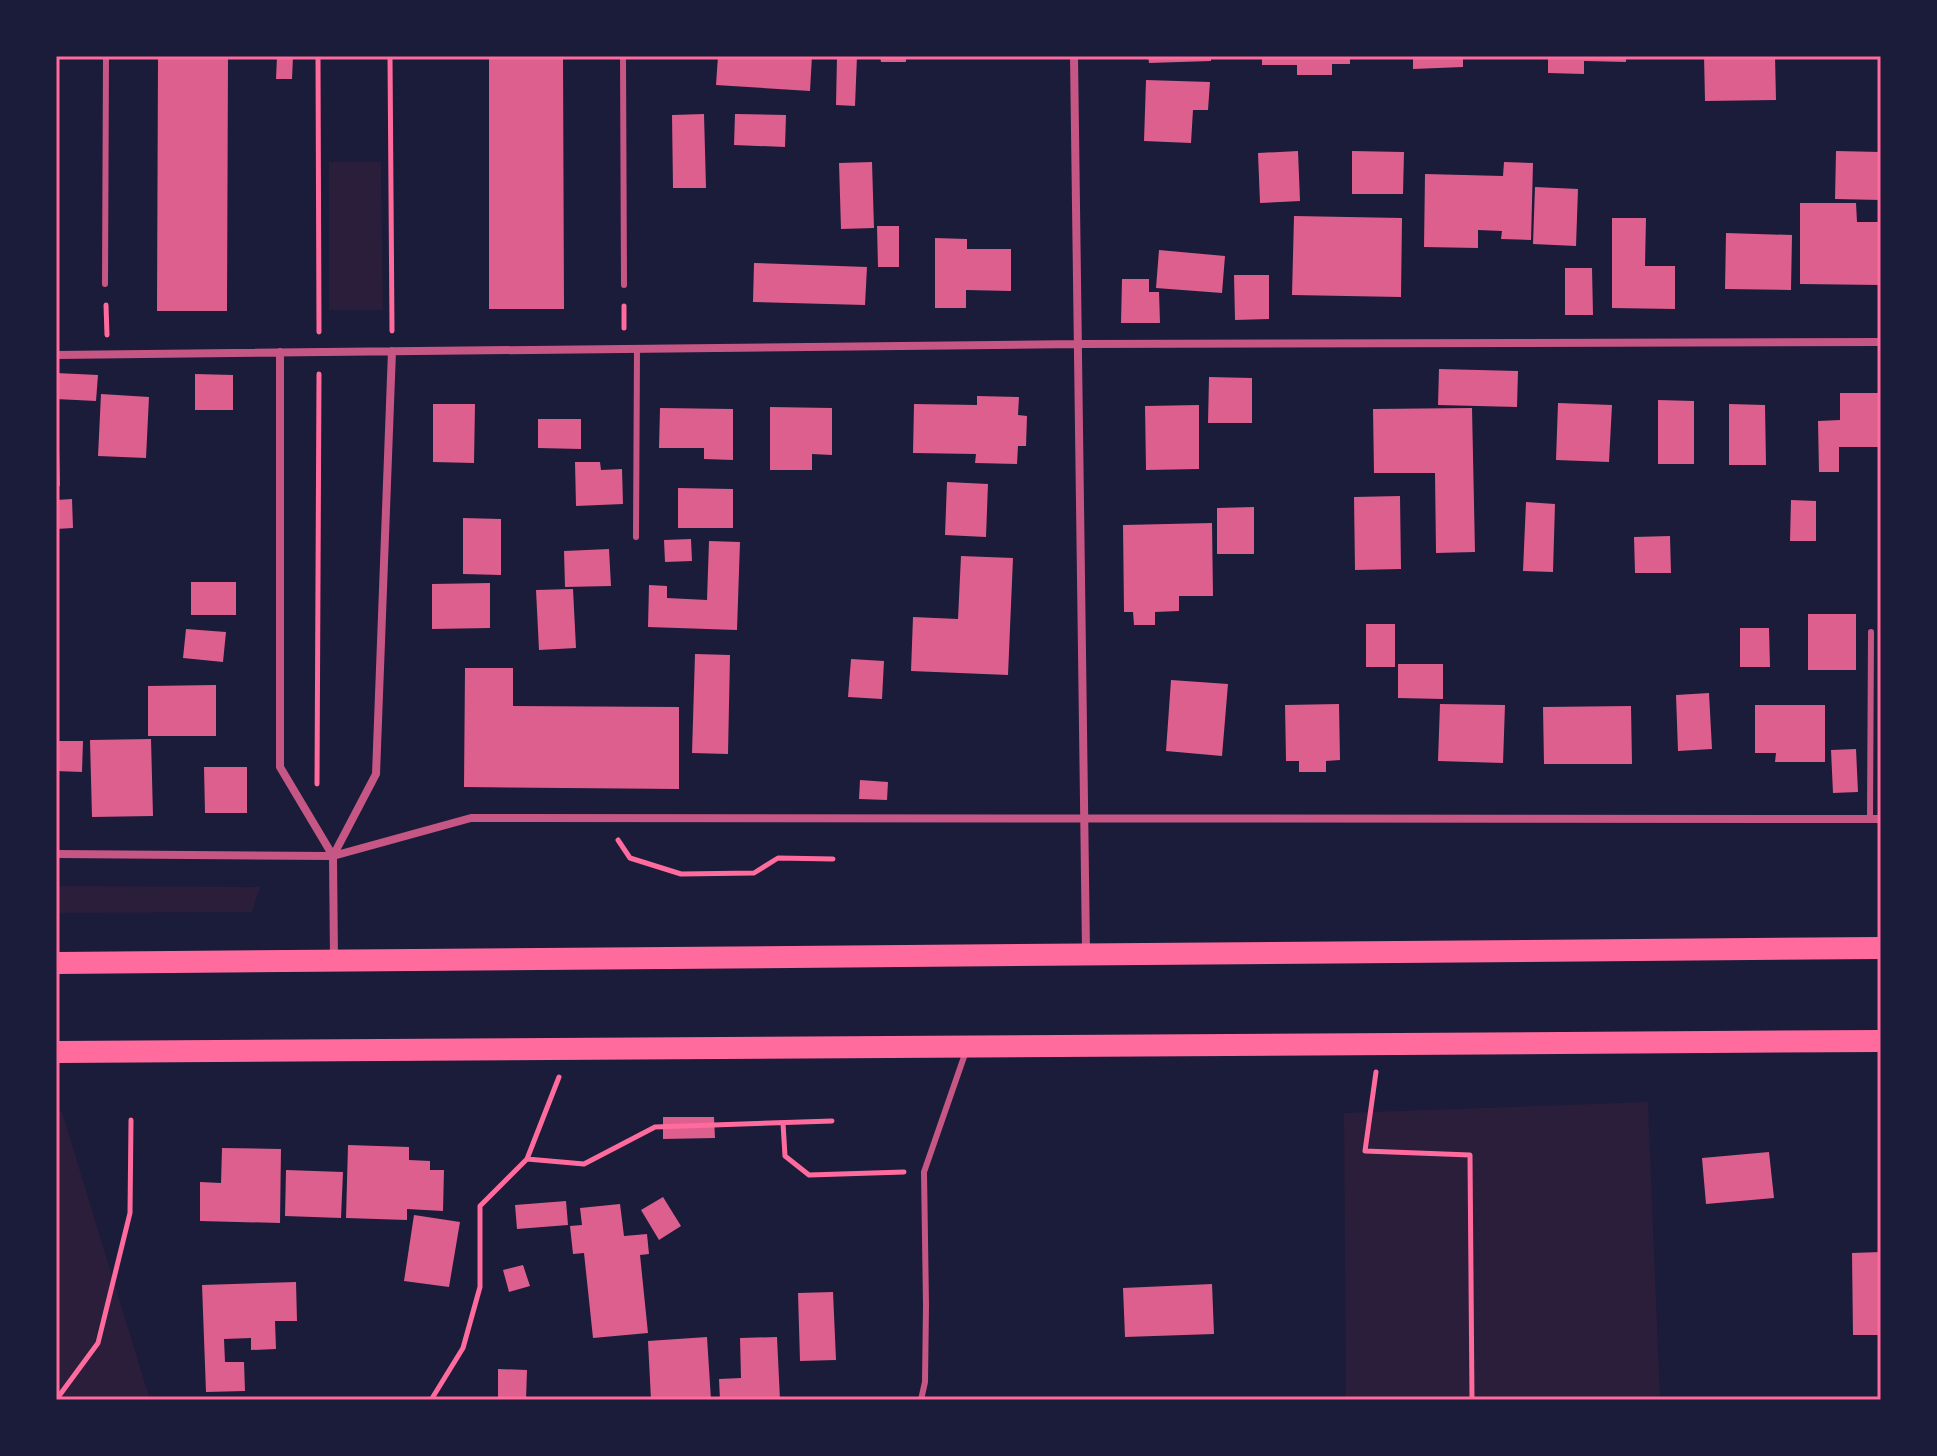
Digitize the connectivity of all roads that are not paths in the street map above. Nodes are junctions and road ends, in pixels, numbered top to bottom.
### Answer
1 (106, 56) edge
2 (623, 56) edge
3 (1074, 56) edge
4 (105, 284) road end
5 (624, 285) road end
6 (1881, 342) edge
7 (1078, 344) junction
8 (637, 348) junction
9 (392, 351) junction
10 (280, 352) junction
11 (56, 355) edge
12 (636, 537) dead end
13 (1871, 632) dead end
14 (1087, 818) junction
15 (1870, 819) junction
16 (1881, 819) edge
17 (56, 854) edge
18 (333, 856) junction
19 (1881, 948) edge
20 (1086, 956) junction
21 (334, 962) junction
22 (56, 963) edge
23 (1881, 1041) edge
24 (967, 1046) junction
25 (56, 1052) edge
26 (921, 1400) edge

1 - 4 lane
2 - 5 lane
3 - 7 street
6 - 7 street
7 - 8 street
7 - 14 street
8 - 9 street
8 - 12 lane
9 - 10 street
9 - 18 street
10 - 11 street
10 - 18 street
13 - 15 lane
14 - 15 street
14 - 18 street
14 - 20 street
15 - 16 street
17 - 18 street
18 - 21 street
19 - 20 highway
20 - 21 highway
21 - 22 highway
23 - 24 highway
24 - 25 highway
24 - 26 lane

